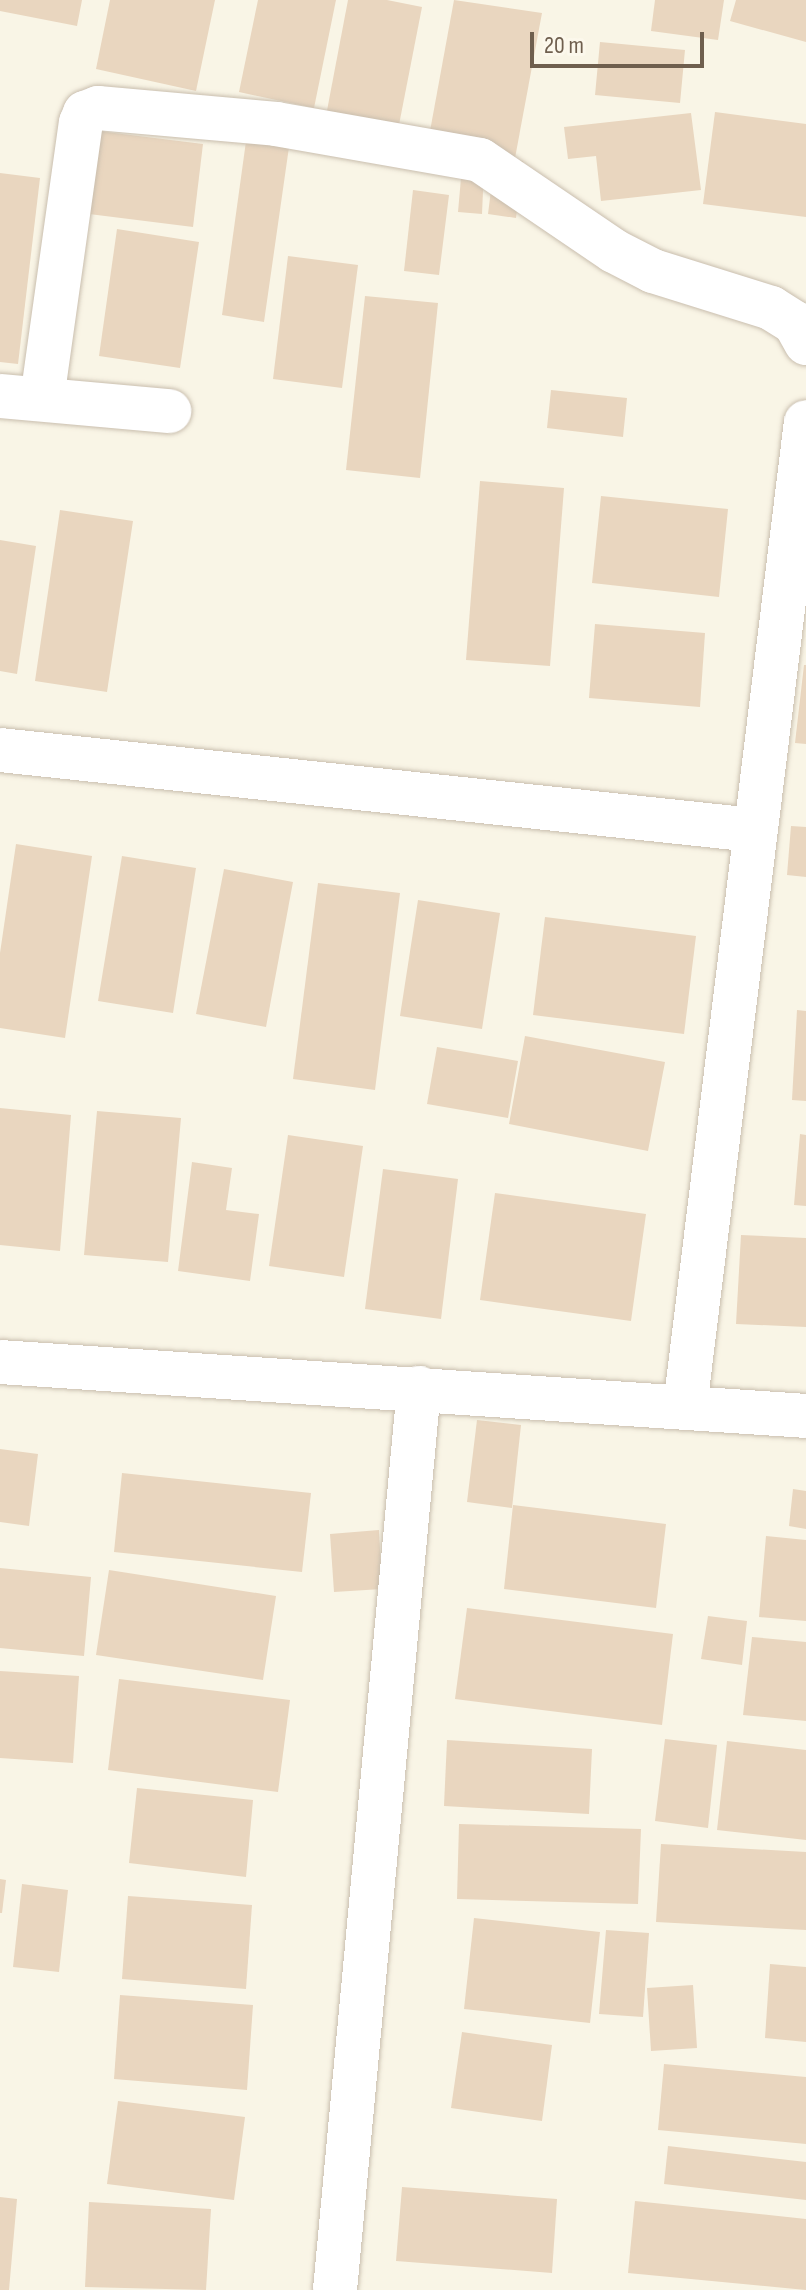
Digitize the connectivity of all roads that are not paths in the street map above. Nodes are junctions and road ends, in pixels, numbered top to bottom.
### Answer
1 (806, 343) edge
2 (21, 398) edge
3 (169, 411) dead end
4 (806, 422) edge
5 (0, 750) edge
6 (753, 830) junction
7 (0, 1362) edge
8 (419, 1388) junction
9 (685, 1407) junction
10 (806, 1416) edge
11 (335, 2290) edge

1 - 2 street
2 - 3 street
4 - 6 street
5 - 6 street
6 - 9 street
7 - 8 street
8 - 9 street
8 - 11 street
9 - 10 street

